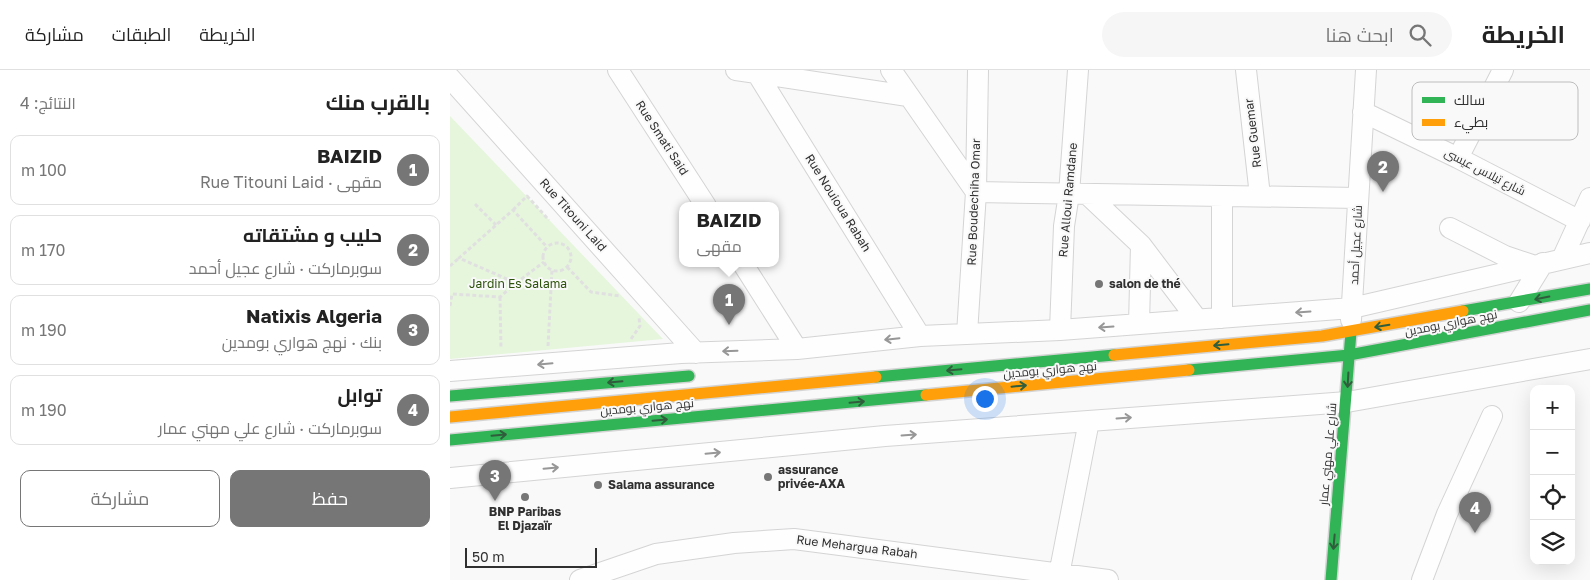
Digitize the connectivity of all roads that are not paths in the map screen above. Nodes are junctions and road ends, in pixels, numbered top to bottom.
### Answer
1 (618, 70) edge
2 (736, 70) edge
3 (891, 70) edge
4 (978, 70) edge
5 (1246, 70) edge
6 (1366, 70) edge
7 (1503, 70) edge
8 (756, 71) edge
9 (1083, 74) edge
10 (450, 78) edge
11 (1497, 82) edge
12 (908, 96) junction
13 (450, 97) edge
14 (1362, 112) junction
15 (1412, 136) edge
16 (1420, 140) edge
17 (1467, 140) edge
18 (1458, 158) junction
19 (976, 192) junction
20 (1078, 194) junction
21 (1222, 196) junction
22 (1260, 196) junction
23 (1358, 198) junction
24 (1590, 198) edge
25 (703, 202) edge
26 (1580, 221) junction
27 (1450, 228) dead end
28 (1141, 245) junction
29 (1590, 252) edge
30 (1546, 262) junction
31 (745, 267) edge
32 (1590, 289) edge
33 (1520, 302) junction
34 (1352, 308) junction
35 (1590, 310) edge
36 (1222, 318) junction
37 (1197, 320) junction
38 (1140, 324) junction
39 (1060, 330) junction
40 (1351, 331) junction
41 (967, 334) junction
42 (920, 336) junction
43 (797, 349) junction
44 (688, 353) junction
45 (1349, 356) junction
46 (1590, 359) edge
47 (450, 371) edge
48 (704, 376) dead end
49 (740, 378) dead end
50 (820, 382) junction
51 (450, 396) edge
52 (1347, 402) junction
53 (826, 404) junction
54 (450, 416) edge
55 (1492, 416) dead end
56 (1089, 421) junction
57 (755, 423) dead end
58 (450, 440) edge
59 (450, 478) edge
60 (1059, 577) edge
61 (588, 579) edge
62 (1108, 580) edge
63 (1331, 580) edge
64 (1422, 580) edge

1 - 25 street, Rue Smati Said
2 - 8 street
3 - 12 street
4 - 19 street, Rue Boudechiha Omar
5 - 22 street, Rue Guemar
6 - 14 street, شارع عجيل أحمد
7 - 11 street
8 - 12 street
8 - 42 street, Rue Nouioua Rabah
9 - 20 street, Rue Alloui Ramdane
10 - 44 street, Rue Titouni Laid
12 - 19 street
13 - 44 street, Rue Titouni Laid
14 - 15 street, شارع تيلاس عيسى
14 - 23 street, شارع عجيل أحمد
16 - 18 street, شارع تيلاس عيسى
17 - 18 street
18 - 26 street, شارع تيلاس عيسى
19 - 20 street
19 - 41 street, Rue Boudechiha Omar
20 - 21 street
20 - 28 street
20 - 39 street, Rue Alloui Ramdane
21 - 22 street
21 - 36 street
22 - 23 street
23 - 34 street, شارع عجيل أحمد
24 - 26 street
26 - 30 street
27 - 30 street
28 - 37 street
28 - 38 street
29 - 30 street
30 - 33 street
30 - 34 street
31 - 43 street
32 -> 33 main road, نهج هواري بومدين
33 -> 40 main road, نهج هواري بومدين
34 -> 36 street
34 - 40 street, شارع عجيل أحمد
35 - 45 main road, نهج هواري بومدين
36 - 37 street
37 - 38 street
38 -> 39 street
39 - 41 street
40 - 45 main road, شارع علي مهني عمار
40 -> 50 main road, نهج هواري بومدين
41 - 42 street
42 -> 43 street
43 -> 44 street
44 -> 47 street
45 -> 52 main road, شارع علي مهني عمار
53 -> 45 main road, نهج هواري بومدين
46 - 52 street
48 -> 51 main road
49 - 50 main road
50 - 54 main road, نهج هواري بومدين
56 -> 52 street
52 -> 63 main road, شارع علي مهني عمار
53 - 57 main road
58 -> 53 main road, نهج هواري بومدين
55 - 64 street
59 -> 56 street
56 - 60 street
60 - 61 street, Rue Mehargua Rabah
60 - 62 street, Rue Mehargua Rabah

